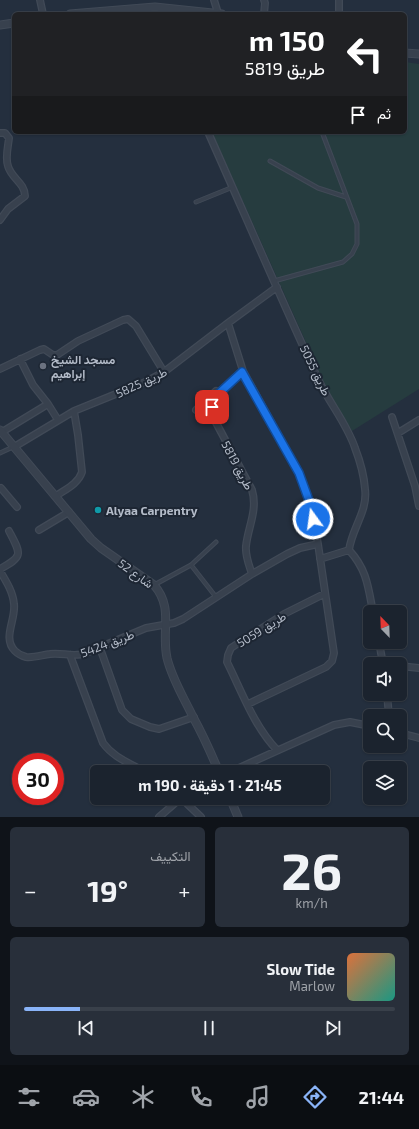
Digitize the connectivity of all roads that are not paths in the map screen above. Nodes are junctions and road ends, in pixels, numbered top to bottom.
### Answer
1 (40, 0) edge
2 (214, 0) edge
3 (264, 0) edge
4 (340, 0) edge
5 (166, 11) edge
6 (43, 12) edge
7 (94, 12) edge
8 (184, 12) edge
9 (219, 12) edge
10 (264, 12) edge
11 (339, 12) edge
12 (12, 23) edge
13 (0, 25) edge
14 (407, 53) edge
15 (419, 54) edge
16 (0, 133) edge
17 (209, 134) edge
18 (323, 134) edge
19 (270, 160) dead end
20 (233, 187) junction
21 (346, 197) junction
22 (196, 202) dead end
23 (0, 220) edge
24 (274, 281) junction
25 (277, 287) junction
26 (228, 323) junction
27 (20, 360) junction
28 (0, 369) edge
29 (242, 370) junction
30 (164, 372) junction
31 (48, 404) junction
32 (196, 410) dead end
33 (74, 411) junction
34 (392, 417) dead end
35 (58, 420) junction
36 (419, 420) edge
37 (1, 431) edge
38 (398, 433) junction
39 (14, 447) junction
40 (0, 453) edge
41 (417, 485) edge
42 (0, 487) edge
43 (56, 496) junction
44 (419, 506) edge
45 (17, 507) dead end
46 (69, 512) junction
47 (39, 530) dead end
48 (9, 531) dead end
49 (216, 542) dead end
50 (318, 544) junction
51 (349, 550) junction
52 (320, 559) junction
53 (191, 565) junction
54 (0, 570) edge
55 (252, 574) junction
56 (154, 585) junction
57 (324, 594) junction
58 (216, 597) junction
59 (372, 605) edge
60 (165, 624) junction
61 (100, 648) junction
62 (70, 655) junction
63 (407, 667) edge
64 (419, 668) edge
65 (248, 704) junction
66 (194, 717) junction
67 (363, 725) edge
68 (407, 735) edge
69 (419, 738) edge
70 (277, 750) junction
71 (132, 765) edge
72 (216, 765) edge
73 (245, 765) edge
74 (173, 805) edge
75 (188, 805) edge
76 (233, 805) edge
77 (159, 817) edge
78 (201, 817) edge
79 (238, 817) edge

1 - 6 street
2 - 9 street
3 - 10 street
4 - 11 street
5 - 7 street
5 - 8 street
12 - 13 street
14 - 15 street
16 - 23 street
17 - 20 street, طريق 5055
18 - 21 lane
19 - 21 lane
20 - 22 lane
20 - 24 street, طريق 5055
21 - 24 lane
24 - 25 street, طريق 5055
25 - 26 street, طريق 5825
25 - 51 street, طريق 5055
26 - 29 street
26 - 30 street, طريق 5825
27 - 28 street
27 - 30 street
27 - 31 street
29 - 32 street
29 - 50 street
29 - 55 street, طريق 5819
30 - 33 street, طريق 5825
31 - 35 street
31 - 37 street
33 - 35 street, طريق 5825
33 - 43 street
34 - 38 street
35 - 39 street, طريق 5825
36 - 38 street
37 - 39 street, شارع 52
38 - 41 street
39 - 40 lane
39 - 43 street, شارع 52
41 - 44 street
42 - 45 street
43 - 46 street, شارع 52
46 - 47 street
46 - 56 street, شارع 52
48 - 54 street
49 - 53 lane
50 - 52 street
50 - 55 street
51 - 52 street
51 - 59 street
52 - 57 street
53 - 56 lane
53 - 58 lane
54 - 62 street, طريق 5424
55 - 58 street
56 - 60 street, شارع 52
57 - 65 street
57 - 65 street, طريق 5059
58 - 60 street
60 - 61 street, طريق 5424
60 - 66 street, شارع 52
61 - 62 street, طريق 5424
61 - 66 street
62 - 71 street
63 - 64 street
65 - 70 street, طريق 5059
66 - 72 street, شارع 52
67 - 70 street
68 - 69 street
70 - 73 street
74 - 77 street
75 - 78 street
76 - 79 street

